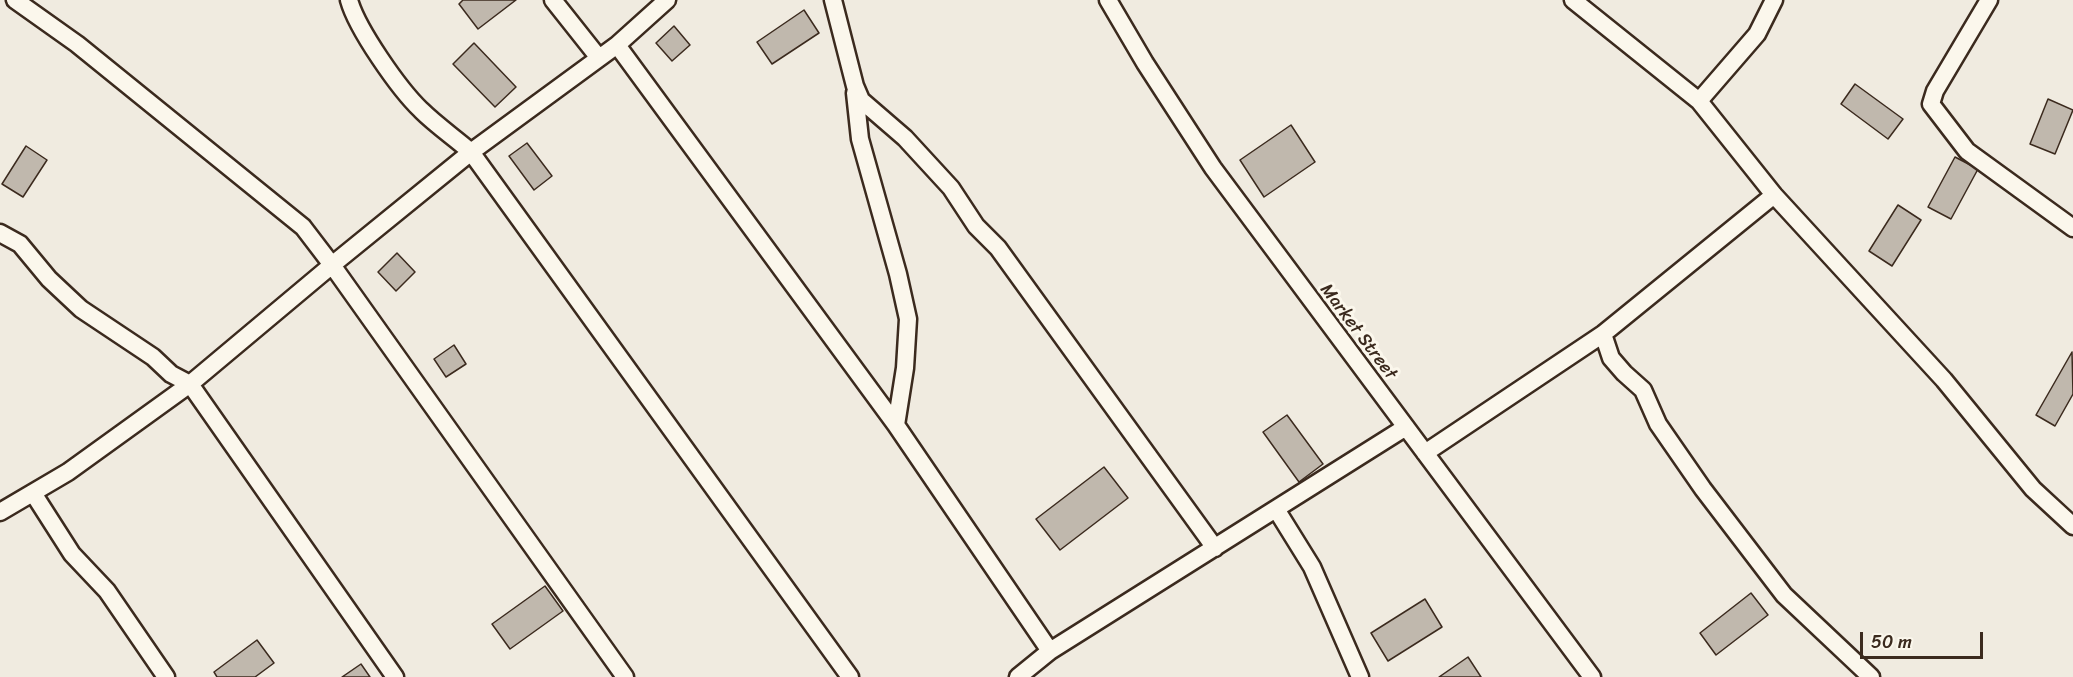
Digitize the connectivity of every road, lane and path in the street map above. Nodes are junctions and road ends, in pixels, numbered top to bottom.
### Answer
1 (15, 0) edge
2 (350, 0) edge
3 (553, 0) edge
4 (667, 0) edge
5 (833, 0) edge
6 (1108, 0) edge
7 (1573, 0) edge
8 (1774, 0) edge
9 (1989, 0) edge
10 (616, 45) junction
11 (599, 58) junction
12 (855, 86) junction
13 (1699, 101) junction
14 (471, 152) junction
15 (1774, 195) junction
16 (2073, 228) edge
17 (0, 233) edge
18 (332, 265) junction
19 (1603, 334) junction
20 (190, 384) junction
21 (896, 425) junction
22 (1406, 427) junction
23 (1425, 453) junction
24 (33, 493) junction
25 (3, 506) edge
26 (1276, 510) junction
27 (2073, 526) edge
28 (1215, 548) junction
29 (1044, 663) edge
30 (1352, 674) edge
31 (166, 677) edge
32 (395, 677) edge
33 (625, 677) edge
34 (850, 677) edge
35 (1018, 677) edge
36 (1592, 677) edge
37 (1871, 677) edge

1 - 18 street
2 - 14 street
3 - 11 street
4 - 10 street
5 - 12 street
6 - 22 street, Market Street
7 - 13 street
8 - 13 street
9 - 16 street
10 - 11 street
10 - 21 street
11 - 14 street
12 - 21 street
12 - 28 street
13 - 15 street
14 - 18 street
14 - 34 street
15 - 19 street
15 - 27 street
17 - 20 street
18 - 20 street
18 - 33 street
19 - 23 street
19 - 37 street
20 - 24 street
20 - 32 street
21 - 29 street
22 - 23 street, Market Street
22 - 26 street
23 - 36 street, Market Street
24 - 25 street
24 - 31 street
26 - 28 street
26 - 30 street
28 - 29 street
29 - 35 street

